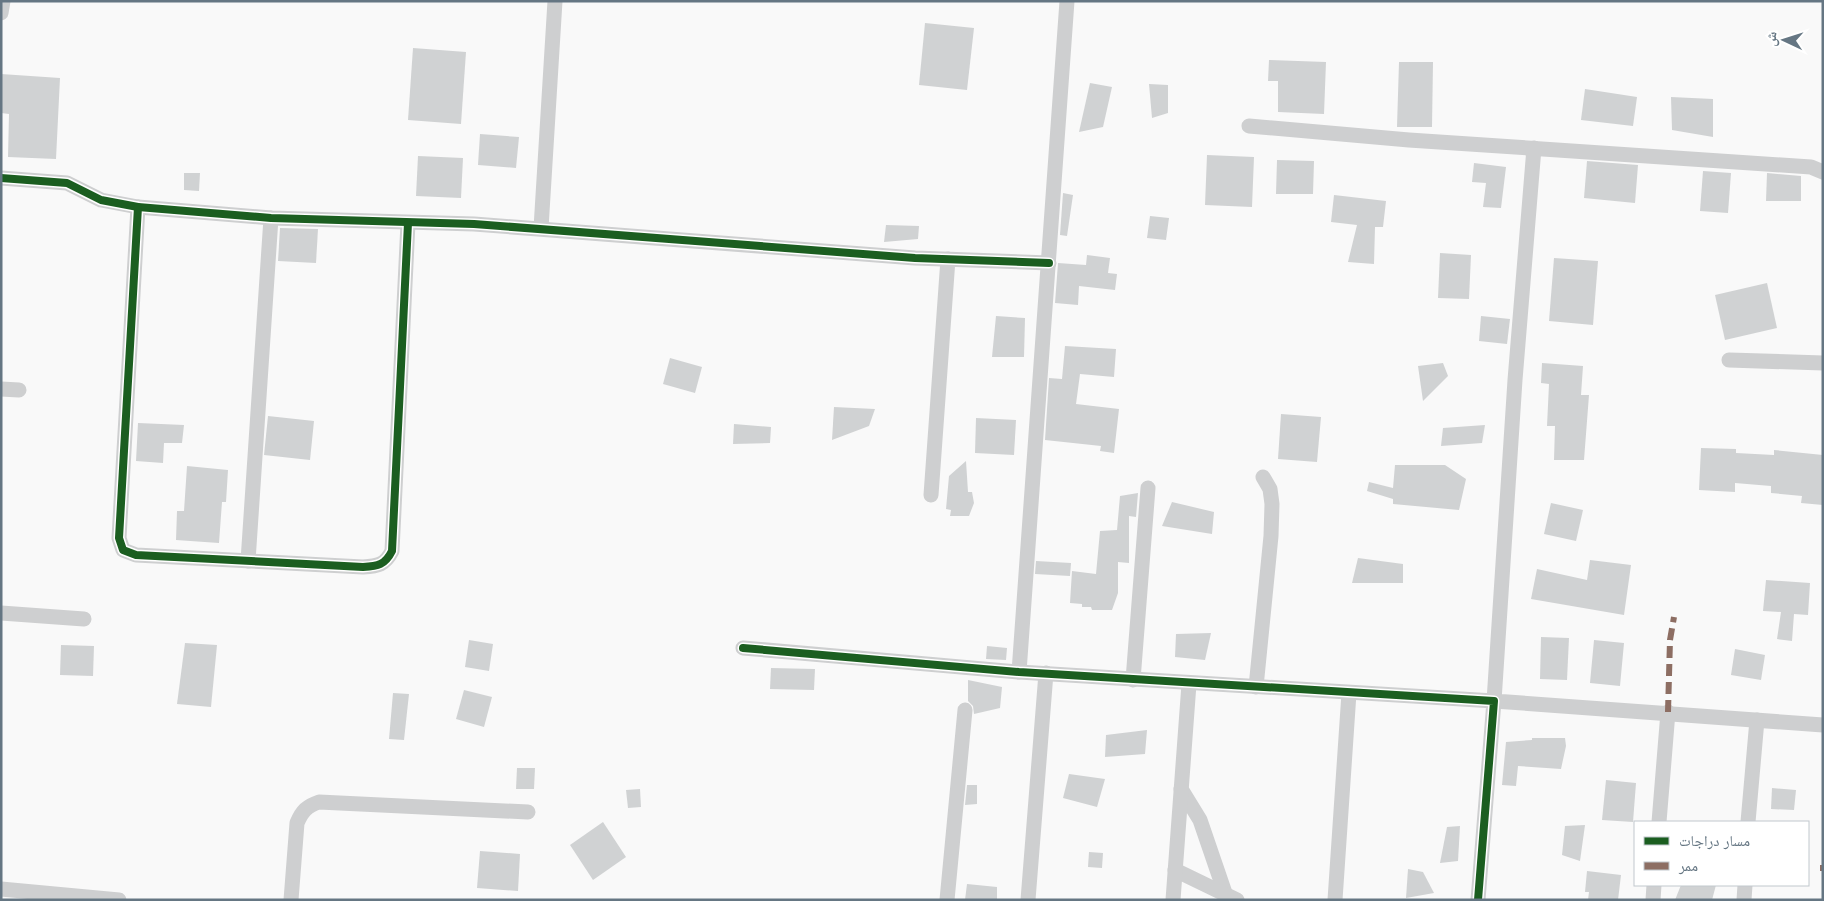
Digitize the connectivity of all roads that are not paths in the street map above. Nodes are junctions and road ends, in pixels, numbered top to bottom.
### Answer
1 (3, 1) edge
2 (555, 1) edge
3 (1067, 1) edge
4 (1, 13) edge
5 (1249, 126) dead end
6 (1534, 148) junction
7 (1823, 172) edge
8 (1, 178) edge
9 (138, 207) junction
10 (271, 218) junction
11 (408, 223) junction
12 (540, 228) junction
13 (948, 259) junction
14 (1049, 263) junction
15 (1729, 360) dead end
16 (1823, 363) edge
17 (1, 389) edge
18 (20, 390) dead end
19 (1263, 477) dead end
20 (1148, 488) dead end
21 (931, 495) dead end
22 (248, 561) junction
23 (1, 613) edge
24 (84, 620) dead end
25 (743, 648) dead end
26 (1019, 672) junction
27 (1046, 673) junction
28 (1133, 680) junction
29 (1189, 684) junction
30 (1256, 687) junction
31 (1350, 693) junction
32 (1494, 701) junction
33 (965, 710) dead end
34 (1668, 712) junction
35 (1757, 720) junction
36 (1823, 725) edge
37 (1181, 789) junction
38 (528, 812) dead end
39 (1659, 821) edge
40 (1748, 821) edge
41 (1175, 870) junction
42 (1654, 886) edge
43 (1745, 886) edge
44 (1, 889) edge
45 (1231, 897) edge
46 (119, 900) edge
47 (291, 900) edge
48 (947, 900) edge
49 (1028, 900) edge
50 (1173, 900) edge
51 (1335, 900) edge
52 (1478, 900) edge
53 (1653, 900) edge
54 (1744, 900) edge

1 - 4 street
2 - 12 street
3 - 14 street
5 - 6 street
6 - 7 street
6 - 32 street
8 - 9 street
9 - 10 street
9 - 22 street
10 - 11 street
10 - 22 street
11 - 12 street
11 - 22 street
12 - 13 street
13 - 14 street
13 - 21 street
14 - 26 street
15 - 16 street
17 - 18 street
19 - 30 street
20 - 28 street
23 - 24 street
25 - 26 street
26 - 27 street
27 - 28 street
27 - 49 street
28 - 29 street
29 - 30 street
29 - 37 street
30 - 31 street
31 - 32 street
31 - 51 street
32 - 34 street
32 - 52 street
33 - 48 street
34 - 35 street
34 - 39 street
35 - 36 street
35 - 40 street
37 - 41 street
37 - 45 street
38 - 47 street
41 - 45 street
41 - 50 street
42 - 53 street
43 - 54 street
44 - 46 street

